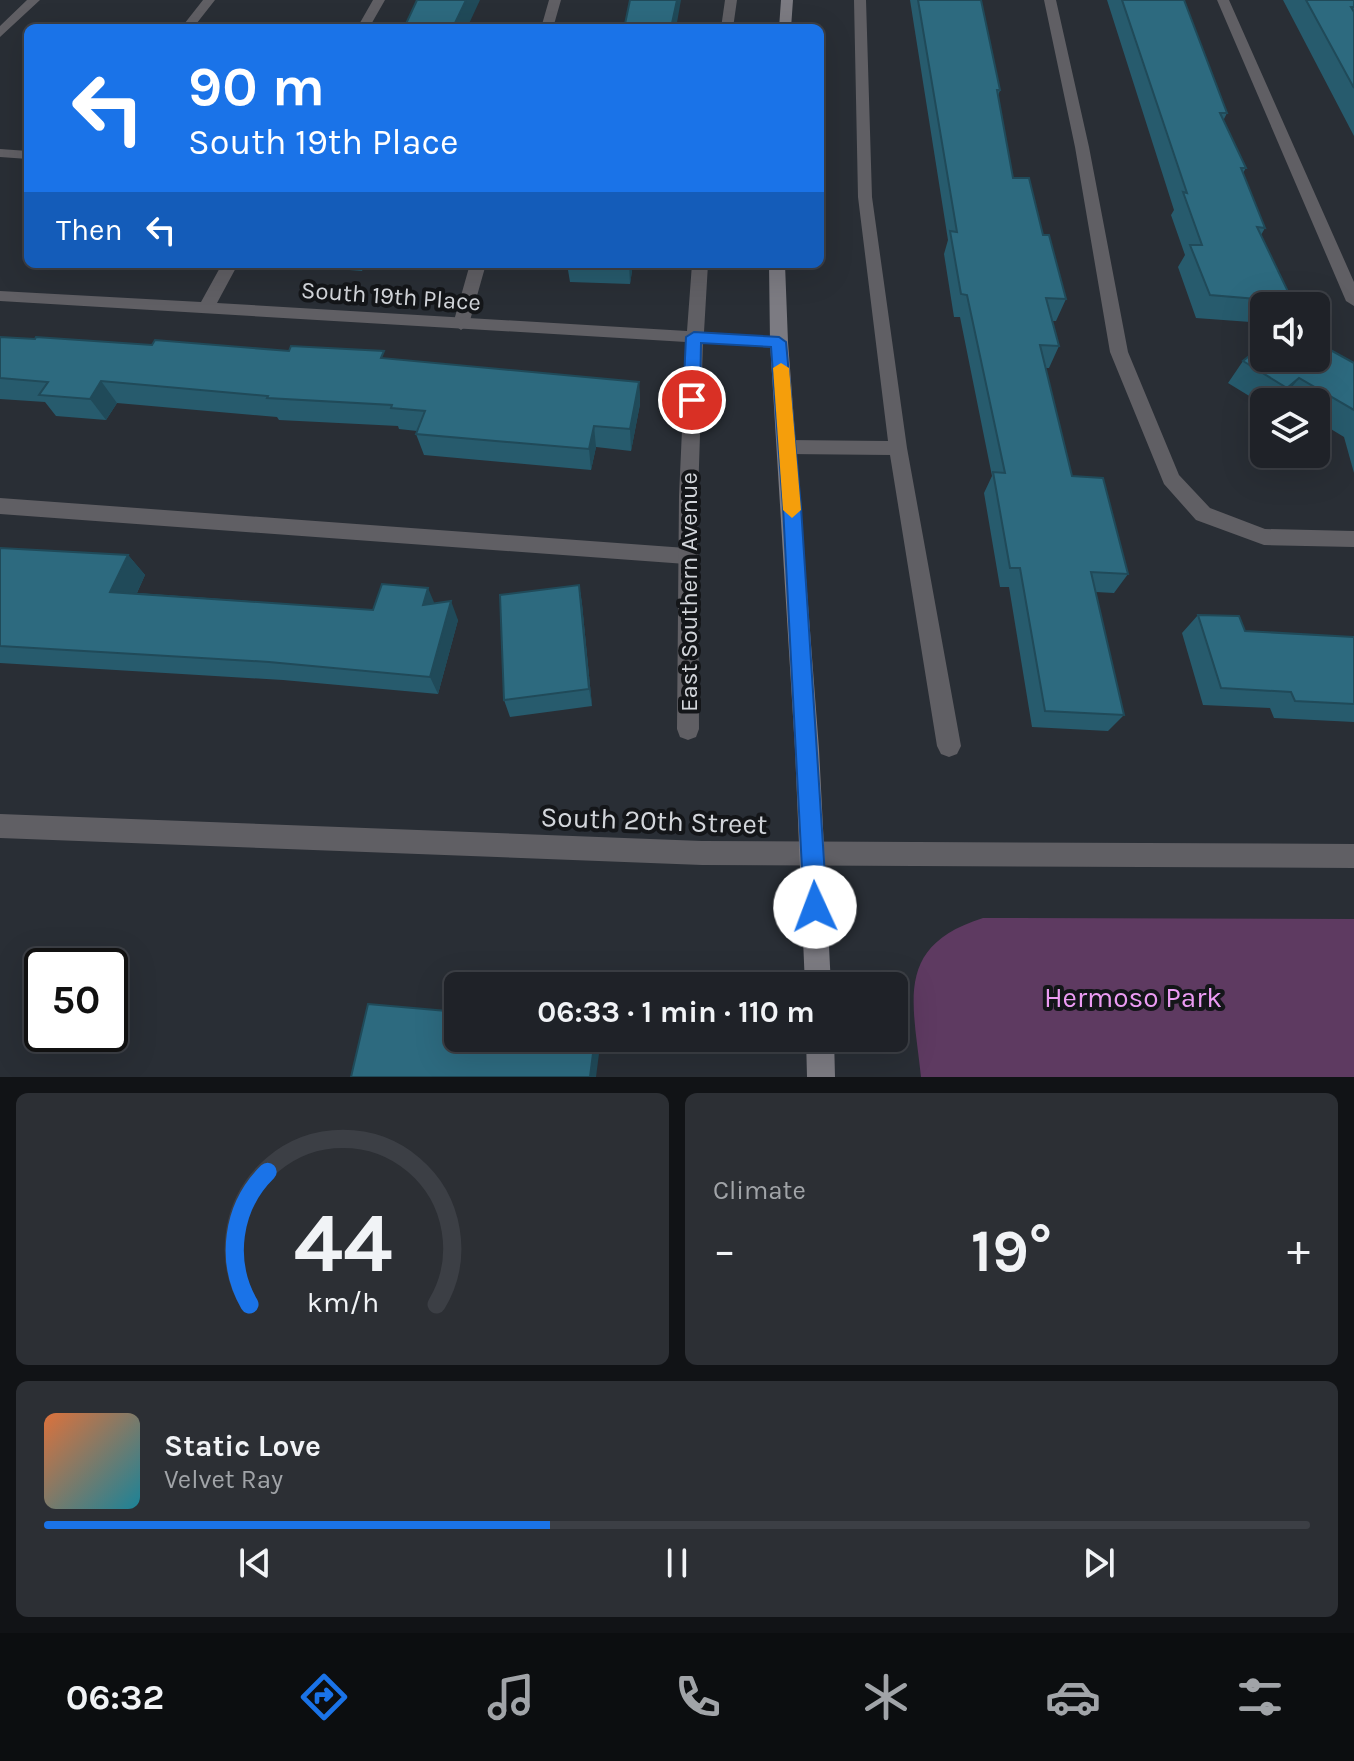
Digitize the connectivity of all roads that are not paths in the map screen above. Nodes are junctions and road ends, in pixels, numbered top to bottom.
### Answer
1 (34, 0) edge
2 (209, 0) edge
3 (379, 0) edge
4 (555, 0) edge
5 (731, 0) edge
6 (787, 0) edge
7 (860, 0) edge
8 (1050, 0) edge
9 (1223, 0) edge
10 (190, 24) edge
11 (365, 24) edge
12 (548, 24) edge
13 (728, 24) edge
14 (785, 24) edge
15 (0, 33) edge
16 (0, 153) edge
17 (24, 155) edge
18 (228, 268) edge
19 (477, 268) edge
20 (700, 268) edge
21 (777, 268) edge
22 (0, 296) edge
23 (1354, 301) edge
24 (206, 308) junction
25 (461, 324) junction
26 (694, 337) junction
27 (779, 342) junction
28 (787, 447) junction
29 (898, 448) junction
30 (0, 506) edge
31 (1354, 539) edge
32 (686, 556) junction
33 (688, 729) dead end
34 (949, 746) dead end
35 (0, 826) edge
36 (813, 854) junction
37 (1354, 856) edge
38 (817, 972) edge
39 (820, 1052) edge
40 (821, 1077) edge

1 - 15 street
2 - 10 street
3 - 11 street
4 - 12 street
5 - 13 street
6 - 14 main road
7 - 29 street
8 - 31 street
9 - 23 street
16 - 17 street
18 - 24 street
19 - 25 street
20 - 26 street, East Southern Avenue
21 - 27 main road
22 - 24 street, South 19th Place
24 - 25 street, South 19th Place
25 - 26 street, South 19th Place
26 - 27 street, South 19th Place
26 - 32 street, East Southern Avenue
27 - 28 main road
28 - 29 street
28 - 36 main road
29 - 34 street
30 - 32 street
32 - 33 street, East Southern Avenue
35 - 36 street, South 20th Street
36 - 37 street, South 20th Street
36 - 38 main road
39 - 40 main road

